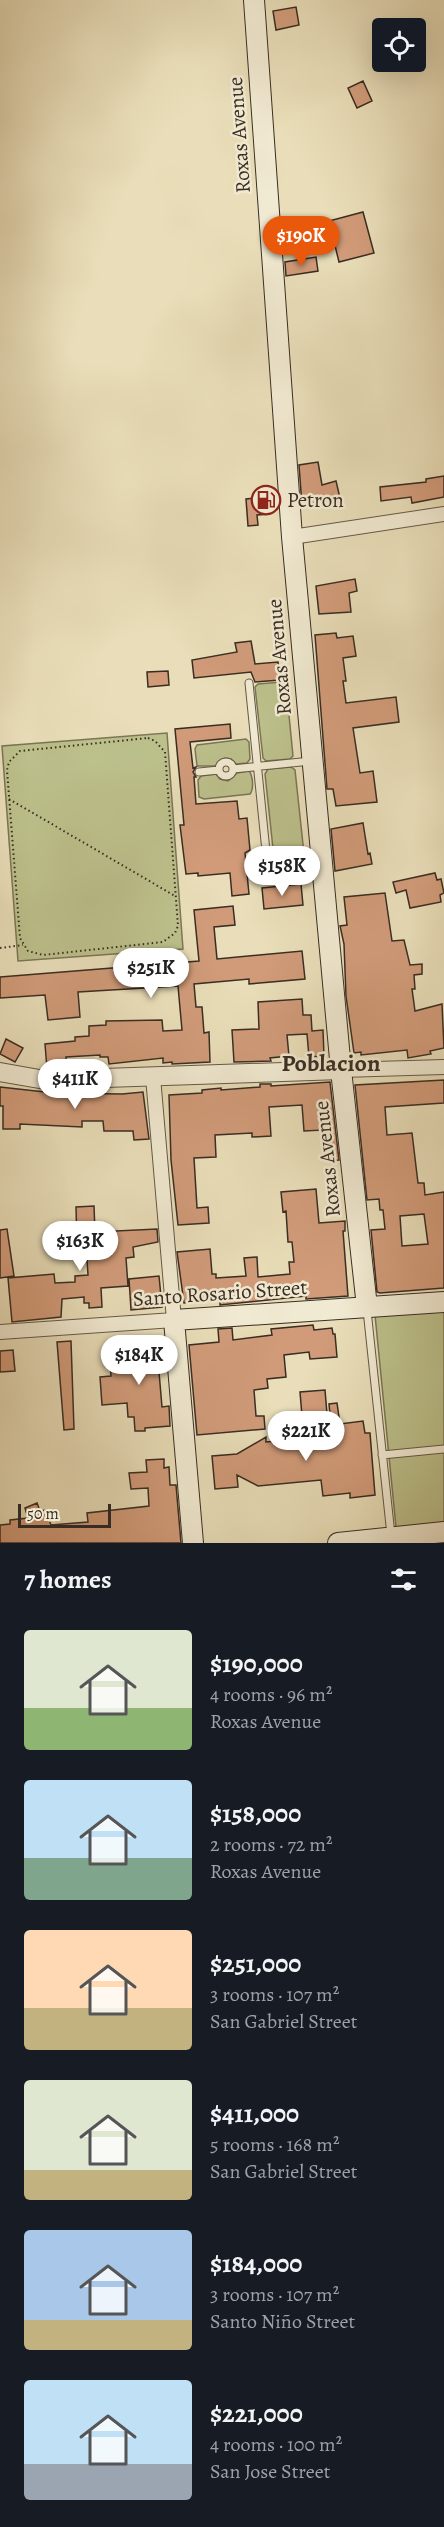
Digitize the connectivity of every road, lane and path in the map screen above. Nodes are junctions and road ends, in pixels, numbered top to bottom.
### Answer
1 (254, 0) edge
2 (444, 514) edge
3 (292, 537) junction
4 (249, 683) dead end
5 (313, 760) junction
6 (258, 766) junction
7 (199, 772) dead end
8 (9, 799) junction
9 (323, 873) junction
10 (176, 896) junction
11 (23, 945) junction
12 (0, 948) edge
13 (444, 1067) edge
14 (341, 1071) junction
15 (0, 1072) edge
16 (153, 1077) junction
17 (444, 1302) edge
18 (367, 1307) junction
19 (174, 1320) junction
20 (0, 1332) edge
21 (444, 1449) edge
22 (382, 1455) junction
23 (444, 1532) edge
24 (391, 1540) edge
25 (193, 1543) edge
26 (338, 1543) edge

1 - 3 main road, Roxas Avenue
2 - 3 street
3 - 5 main road, Roxas Avenue
4 - 6 lane
5 - 6 lane
5 - 9 main road, Roxas Avenue
6 - 7 lane
6 - 9 lane
8 - 10 path
8 - 10 path
8 - 11 path
9 - 14 main road, Roxas Avenue
10 - 11 path
11 - 12 path
13 - 14 street
14 - 16 street
14 - 18 main road, Roxas Avenue
15 - 16 street
16 - 19 street
17 - 18 main road, Santo Rosario Street
18 - 19 main road, Santo Rosario Street
18 - 22 lane
19 - 20 street, Santo Rosario Street
19 - 25 main road
21 - 22 lane
22 - 24 lane
23 - 24 main road
24 - 26 main road

